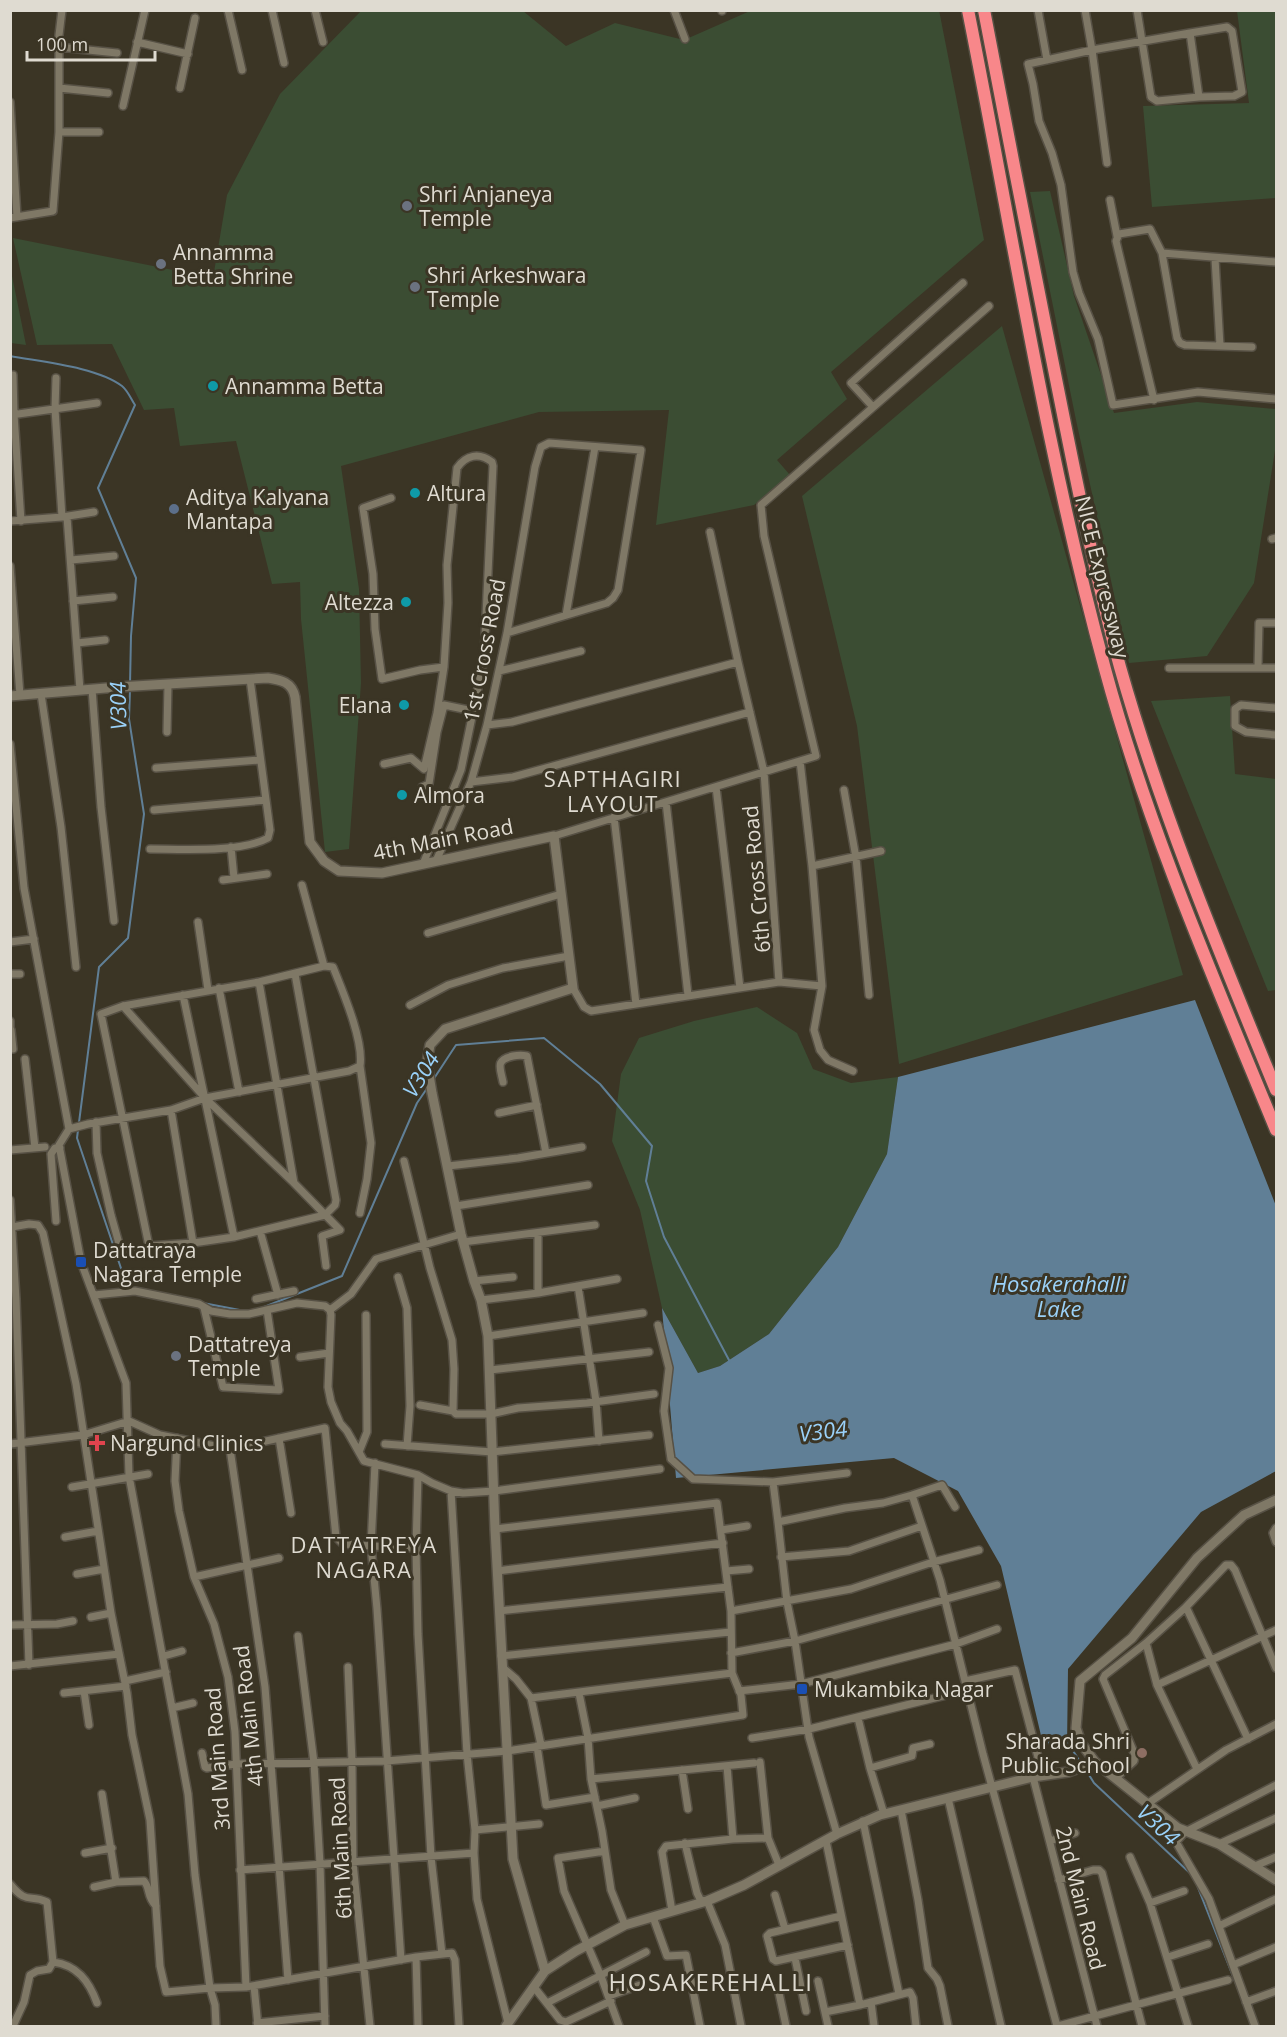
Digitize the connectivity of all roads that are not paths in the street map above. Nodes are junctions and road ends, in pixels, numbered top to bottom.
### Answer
1 (62, 10) edge
2 (145, 10) edge
3 (228, 10) edge
4 (272, 10) edge
5 (315, 10) edge
6 (674, 10) edge
7 (968, 10) edge
8 (984, 10) edge
9 (1038, 10) edge
10 (1086, 10) edge
11 (1137, 10) edge
12 (195, 18) dead end
13 (1190, 33) junction
14 (685, 39) dead end
15 (1142, 41) junction
16 (137, 42) junction
17 (323, 42) dead end
18 (59, 47) junction
19 (1092, 50) junction
20 (117, 53) dead end
21 (188, 54) junction
22 (1047, 60) junction
23 (284, 63) dead end
24 (242, 70) dead end
25 (59, 88) junction
26 (180, 88) dead end
27 (108, 93) dead end
28 (1199, 97) junction
29 (10, 102) edge
30 (123, 106) dead end
31 (59, 132) junction
32 (99, 132) dead end
33 (1107, 164) dead end
34 (1110, 200) dead end
35 (14, 217) edge
36 (1117, 236) junction
37 (1162, 253) junction
38 (1215, 258) junction
39 (1276, 262) edge
40 (963, 283) dead end
41 (988, 306) dead end
42 (1220, 346) junction
43 (1252, 347) dead end
44 (13, 375) dead end
45 (56, 378) dead end
46 (1276, 399) edge
47 (1154, 400) junction
48 (97, 403) dead end
49 (873, 407) junction
50 (55, 409) junction
51 (12, 414) edge
52 (595, 447) junction
53 (391, 498) dead end
54 (94, 512) dead end
55 (65, 517) junction
56 (10, 521) edge
57 (21, 521) junction
58 (710, 532) dead end
59 (114, 556) dead end
60 (71, 560) junction
61 (10, 566) edge
62 (112, 597) dead end
63 (74, 601) junction
64 (566, 615) junction
65 (1276, 623) edge
66 (507, 633) junction
67 (105, 640) dead end
68 (76, 643) junction
69 (581, 651) dead end
70 (738, 662) junction
71 (444, 667) junction
72 (1258, 667) junction
73 (1169, 668) dead end
74 (1276, 668) edge
75 (499, 671) junction
76 (250, 679) junction
77 (168, 684) junction
78 (92, 689) junction
79 (80, 690) junction
80 (41, 694) junction
81 (15, 696) edge
82 (1276, 708) edge
83 (473, 711) junction
84 (750, 712) junction
85 (487, 725) junction
86 (167, 732) dead end
87 (1276, 735) edge
88 (10, 744) edge
89 (260, 760) junction
90 (800, 761) junction
91 (384, 764) dead end
92 (156, 768) dead end
93 (764, 772) junction
94 (471, 782) junction
95 (422, 787) dead end
96 (716, 787) junction
97 (844, 790) dead end
98 (266, 800) junction
99 (666, 802) junction
100 (154, 810) dead end
101 (615, 817) junction
102 (554, 836) junction
103 (231, 847) junction
104 (150, 849) dead end
105 (881, 851) dead end
106 (856, 858) junction
107 (436, 861) junction
108 (423, 864) junction
109 (812, 866) junction
110 (267, 874) dead end
111 (234, 878) junction
112 (223, 880) dead end
113 (302, 885) dead end
114 (561, 894) junction
115 (114, 921) dead end
116 (198, 922) dead end
117 (428, 933) dead end
118 (34, 939) junction
119 (10, 942) edge
120 (568, 956) junction
121 (324, 966) junction
122 (76, 967) dead end
123 (10, 974) edge
124 (20, 974) dead end
125 (294, 974) junction
126 (259, 982) junction
127 (779, 982) junction
128 (822, 986) junction
129 (219, 988) junction
130 (573, 988) junction
131 (740, 988) junction
132 (208, 990) junction
133 (688, 994) junction
134 (183, 995) junction
135 (869, 995) dead end
136 (636, 1004) junction
137 (410, 1005) dead end
138 (123, 1006) junction
139 (10, 1021) edge
140 (11, 1030) edge
141 (13, 1049) dead end
142 (25, 1059) dead end
143 (360, 1066) junction
144 (853, 1071) dead end
145 (314, 1077) junction
146 (503, 1082) dead end
147 (277, 1084) junction
148 (1276, 1090) edge
149 (239, 1092) junction
150 (205, 1098) junction
151 (537, 1105) junction
152 (171, 1110) junction
153 (499, 1113) dead end
154 (123, 1119) junction
155 (92, 1123) junction
156 (69, 1129) junction
157 (1276, 1130) edge
158 (45, 1147) dead end
159 (582, 1147) dead end
160 (35, 1148) junction
161 (60, 1148) junction
162 (10, 1150) edge
163 (546, 1153) junction
164 (404, 1161) dead end
165 (447, 1166) junction
166 (294, 1183) junction
167 (588, 1185) dead end
168 (10, 1200) edge
169 (456, 1206) junction
170 (360, 1213) dead end
171 (325, 1215) junction
172 (56, 1221) dead end
173 (596, 1226) dead end
174 (12, 1227) edge
175 (260, 1231) junction
176 (538, 1233) junction
177 (234, 1237) junction
178 (462, 1238) junction
179 (194, 1243) junction
180 (424, 1244) junction
181 (149, 1246) junction
182 (326, 1266) dead end
183 (398, 1277) dead end
184 (513, 1277) dead end
185 (616, 1279) dead end
186 (474, 1281) junction
187 (578, 1286) junction
188 (13, 1288) edge
189 (294, 1291) dead end
190 (538, 1293) junction
191 (94, 1295) junction
192 (278, 1295) junction
193 (256, 1299) dead end
194 (481, 1300) junction
195 (204, 1308) junction
196 (330, 1310) junction
197 (267, 1311) junction
198 (643, 1313) dead end
199 (366, 1315) dead end
200 (584, 1321) junction
201 (658, 1325) dead end
202 (488, 1336) junction
203 (649, 1352) dead end
204 (328, 1353) junction
205 (300, 1357) dead end
206 (590, 1359) junction
207 (490, 1370) junction
208 (654, 1394) dead end
209 (596, 1401) junction
210 (420, 1405) dead end
211 (453, 1411) junction
212 (491, 1414) junction
213 (129, 1421) junction
214 (340, 1424) junction
215 (326, 1428) junction
216 (83, 1435) junction
217 (649, 1435) dead end
218 (177, 1438) junction
219 (279, 1438) junction
220 (599, 1441) junction
221 (20, 1443) junction
222 (10, 1444) edge
223 (385, 1444) dead end
224 (407, 1446) junction
225 (230, 1449) junction
226 (359, 1452) junction
227 (492, 1452) junction
228 (375, 1463) junction
229 (660, 1469) dead end
230 (847, 1473) dead end
231 (148, 1474) dead end
232 (418, 1475) junction
233 (129, 1476) junction
234 (774, 1482) junction
235 (91, 1484) junction
236 (72, 1487) dead end
237 (451, 1491) junction
238 (494, 1491) junction
239 (912, 1495) junction
240 (1276, 1500) edge
241 (955, 1507) dead end
242 (291, 1513) dead end
243 (778, 1522) junction
244 (747, 1526) dead end
245 (922, 1526) junction
246 (495, 1528) junction
247 (1276, 1528) edge
248 (721, 1530) junction
249 (98, 1531) junction
250 (65, 1537) dead end
251 (1276, 1542) edge
252 (723, 1543) junction
253 (371, 1546) junction
254 (416, 1548) junction
255 (979, 1550) dead end
256 (781, 1557) junction
257 (279, 1558) dead end
258 (933, 1562) junction
259 (246, 1566) junction
260 (104, 1569) junction
261 (748, 1569) dead end
262 (497, 1570) junction
263 (726, 1571) junction
264 (78, 1574) dead end
265 (194, 1577) junction
266 (998, 1585) dead end
267 (728, 1587) junction
268 (945, 1600) junction
269 (786, 1602) junction
270 (1186, 1607) junction
271 (499, 1611) junction
272 (730, 1611) junction
273 (111, 1613) junction
274 (91, 1617) dead end
275 (73, 1621) dead end
276 (27, 1624) junction
277 (10, 1625) edge
278 (997, 1629) dead end
279 (1276, 1630) edge
280 (730, 1632) junction
281 (298, 1636) dead end
282 (1264, 1636) junction
283 (795, 1641) junction
284 (1146, 1643) junction
285 (956, 1644) junction
286 (182, 1651) dead end
287 (731, 1653) junction
288 (119, 1654) junction
289 (164, 1656) junction
290 (501, 1656) junction
291 (1211, 1659) junction
292 (29, 1665) junction
293 (10, 1666) edge
294 (348, 1666) dead end
295 (502, 1667) junction
296 (1276, 1668) edge
297 (166, 1672) junction
298 (732, 1673) junction
299 (965, 1681) junction
300 (125, 1684) junction
301 (801, 1684) junction
302 (1157, 1685) junction
303 (968, 1690) junction
304 (84, 1691) junction
305 (739, 1691) junction
306 (579, 1693) junction
307 (64, 1694) dead end
308 (531, 1698) junction
309 (193, 1703) dead end
310 (172, 1708) junction
311 (858, 1718) junction
312 (1276, 1724) edge
313 (89, 1725) dead end
314 (809, 1729) junction
315 (588, 1738) junction
316 (752, 1738) dead end
317 (1248, 1739) junction
318 (930, 1744) dead end
319 (539, 1746) junction
320 (507, 1751) junction
321 (202, 1753) dead end
322 (467, 1754) junction
323 (426, 1758) junction
324 (386, 1761) junction
325 (352, 1762) junction
326 (272, 1763) junction
327 (314, 1763) junction
328 (236, 1764) junction
329 (1091, 1764) junction
330 (727, 1766) junction
331 (870, 1768) junction
332 (1197, 1768) junction
333 (682, 1770) junction
334 (1043, 1776) junction
335 (1033, 1777) junction
336 (1116, 1778) junction
337 (591, 1779) junction
338 (1276, 1785) edge
339 (993, 1788) junction
340 (102, 1794) dead end
341 (595, 1797) junction
342 (635, 1798) dead end
343 (948, 1798) junction
344 (1147, 1804) junction
345 (597, 1806) junction
346 (688, 1809) dead end
347 (901, 1810) junction
348 (884, 1814) junction
349 (1276, 1818) edge
350 (863, 1821) junction
351 (539, 1824) dead end
352 (511, 1826) junction
353 (475, 1830) junction
354 (1185, 1832) junction
355 (1075, 1833) dead end
356 (837, 1834) junction
357 (768, 1838) junction
358 (733, 1839) junction
359 (826, 1841) junction
360 (1050, 1841) junction
361 (685, 1843) junction
362 (1219, 1844) junction
363 (112, 1848) junction
364 (605, 1851) junction
365 (85, 1853) dead end
366 (474, 1853) junction
367 (431, 1857) junction
368 (1130, 1857) dead end
369 (1276, 1857) edge
370 (393, 1860) junction
371 (353, 1863) junction
372 (320, 1864) junction
373 (779, 1865) junction
374 (280, 1866) junction
375 (1255, 1866) junction
376 (240, 1870) junction
377 (1059, 1880) junction
378 (1276, 1880) edge
379 (116, 1882) junction
380 (10, 1884) edge
381 (94, 1887) dead end
382 (1184, 1891) dead end
383 (775, 1895) dead end
384 (1276, 1899) edge
385 (707, 1901) junction
386 (1150, 1903) junction
387 (156, 1906) junction
388 (672, 1911) junction
389 (841, 1916) junction
390 (653, 1917) junction
391 (625, 1925) junction
392 (1219, 1926) junction
393 (785, 1929) junction
394 (587, 1944) junction
395 (1208, 1944) dead end
396 (848, 1946) junction
397 (1276, 1947) edge
398 (646, 1952) dead end
399 (442, 1954) junction
400 (416, 1957) junction
401 (1168, 1957) junction
402 (795, 1958) junction
403 (401, 1960) junction
404 (53, 1962) junction
405 (1233, 1965) junction
406 (364, 1967) junction
407 (545, 1971) junction
408 (324, 1974) junction
409 (601, 1976) junction
410 (288, 1980) junction
411 (1228, 1980) dead end
412 (818, 1981) dead end
413 (640, 1985) dead end
414 (250, 1986) junction
415 (534, 1987) junction
416 (210, 1988) junction
417 (1276, 1991) edge
418 (1178, 1992) junction
419 (779, 1993) dead end
420 (899, 1994) junction
421 (610, 1999) junction
422 (97, 2002) dead end
423 (871, 2002) junction
424 (1246, 2002) junction
425 (547, 2003) junction
426 (1136, 2004) junction
427 (860, 2005) junction
428 (807, 2011) dead end
429 (825, 2012) junction
430 (325, 2016) junction
431 (1095, 2017) junction
432 (257, 2025) edge
433 (507, 2025) edge
434 (13, 2026) edge
435 (216, 2026) edge
436 (325, 2026) edge
437 (370, 2026) edge
438 (418, 2026) edge
439 (459, 2026) edge
440 (619, 2026) edge
441 (700, 2026) edge
442 (741, 2026) edge
443 (786, 2026) edge
444 (828, 2026) edge
445 (874, 2026) edge
446 (916, 2026) edge
447 (948, 2026) edge
448 (1001, 2026) edge
449 (1057, 2026) edge
450 (1097, 2026) edge
451 (1142, 2026) edge
452 (1188, 2026) edge
453 (1255, 2026) edge

1 - 18 street
2 - 16 street
3 - 24 street
4 - 23 street
5 - 17 street
6 - 14 street
7 - 157 highway, NICE Expressway
8 - 148 highway, NICE Expressway
9 - 22 street
10 - 19 street
11 - 15 street
12 - 21 street
13 - 15 street
13 - 28 street
13 - 28 street
15 - 19 street
15 - 28 street
16 - 21 street
16 - 30 street
18 - 20 street
18 - 25 street
19 - 22 street
19 - 33 street
21 - 26 street
22 - 47 street
25 - 27 street
25 - 31 street
29 - 35 street
31 - 32 street
31 - 35 street
34 - 36 street
36 - 37 street
36 - 47 street
37 - 38 street
37 - 42 street
38 - 39 street
38 - 42 street
40 - 49 street
41 - 49 street
42 - 43 street
44 - 51 street
45 - 50 street
46 - 47 street
48 - 50 street
49 - 90 street
50 - 51 street
50 - 55 street
51 - 57 street
52 - 64 street
52 - 64 street
52 - 66 street, 1st Cross Road
53 - 71 street
54 - 55 street
55 - 57 street
55 - 60 street
56 - 57 street
58 - 70 street, 6th Cross Road
59 - 60 street
60 - 63 street
61 - 81 street
62 - 63 street
63 - 68 street
64 - 66 street
65 - 72 street
66 - 75 street, 1st Cross Road
67 - 68 street
68 - 79 street
69 - 75 street
70 - 84 street, 6th Cross Road
70 - 85 street
71 - 83 street
71 - 91 street
72 - 73 street
72 - 74 street
75 - 85 street, 1st Cross Road
76 - 77 street
76 - 89 street
76 - 108 street, 4th Main Road
77 - 78 street
77 - 86 street
78 - 79 street
78 - 115 street
79 - 80 street
80 - 81 street
80 - 122 street
82 - 87 street
83 - 95 street
83 - 108 street
84 - 93 street, 6th Cross Road
84 - 94 street
85 - 94 street, 1st Cross Road
88 - 118 street
89 - 92 street
89 - 98 street
90 - 93 street
90 - 109 street
93 - 96 street
93 - 127 street, 6th Cross Road
94 - 107 street, 1st Cross Road
96 - 99 street
96 - 131 street
97 - 106 street
98 - 100 street
98 - 103 street
99 - 101 street
99 - 133 street
101 - 102 street
101 - 136 street
102 - 107 street, 4th Main Road
102 - 114 street
103 - 104 street
103 - 111 street
105 - 106 street
106 - 109 street
106 - 135 street
107 - 108 street, 4th Main Road
109 - 128 street
110 - 111 street
111 - 112 street
113 - 121 street
114 - 117 street
114 - 120 street
116 - 132 street
118 - 119 street
118 - 156 street
120 - 130 street
120 - 137 street
121 - 125 street
121 - 143 street
123 - 124 street
125 - 126 street
125 - 145 street
126 - 129 street
126 - 147 street
127 - 128 street
127 - 131 street
128 - 144 street
129 - 132 street
129 - 149 street
130 - 136 street
130 - 165 street
131 - 133 street
132 - 134 street
133 - 136 street
134 - 138 street
134 - 150 street
138 - 150 street
138 - 154 street
139 - 140 street
140 - 141 street
142 - 160 street
143 - 145 street
143 - 170 street
145 - 147 street
145 - 171 street
146 - 151 street
147 - 149 street
147 - 166 street
149 - 150 street
150 - 152 street
150 - 166 street
150 - 177 street
151 - 153 street
151 - 163 street
152 - 154 street
152 - 179 street
154 - 155 street
154 - 181 street
155 - 156 street
155 - 181 street
156 - 161 street
158 - 160 street
159 - 163 street
160 - 162 street
161 - 172 street
161 - 191 street
163 - 165 street
164 - 180 street
165 - 169 street
166 - 171 street
167 - 169 street
168 - 174 street
169 - 178 street
171 - 175 street
171 - 182 street
173 - 176 street
174 - 188 street
174 - 216 street
175 - 177 street
175 - 192 street
176 - 178 street
176 - 190 street
177 - 179 street
178 - 180 street
178 - 186 street
179 - 181 street
180 - 196 street
180 - 211 street
183 - 224 street
184 - 186 street
185 - 187 street
186 - 194 street
187 - 190 street
187 - 200 street
188 - 221 street
189 - 192 street
190 - 194 street
191 - 195 street
191 - 213 street
192 - 193 street
194 - 202 street
195 - 197 street
195 - 197 street
196 - 197 street
196 - 204 street
198 - 200 street
199 - 226 street
200 - 202 street
200 - 206 street
201 - 234 street
202 - 207 street
203 - 206 street
204 - 205 street
204 - 214 street
206 - 207 street
206 - 209 street
207 - 212 street
208 - 209 street
209 - 212 street
209 - 220 street
210 - 211 street
211 - 212 street
212 - 227 street
213 - 216 street
213 - 218 street
213 - 233 street
214 - 215 street
214 - 226 street
215 - 219 street
215 - 253 street
216 - 221 street
216 - 235 street
217 - 220 street
218 - 225 street
218 - 265 street, 3rd Main Road
219 - 225 street
219 - 242 street
220 - 227 street
221 - 222 street
221 - 276 street
223 - 224 street
224 - 227 street
225 - 259 street, 4th Main Road
226 - 228 street
227 - 238 street
228 - 232 street
228 - 253 street
229 - 238 street
230 - 234 street
231 - 233 street
232 - 237 street
232 - 254 street
233 - 235 street
233 - 289 street
234 - 243 street
235 - 236 street
235 - 249 street
237 - 238 street
237 - 322 street
238 - 246 street
239 - 241 street
239 - 243 street
239 - 245 street
240 - 329 street
243 - 256 street
244 - 248 street
245 - 256 street
245 - 258 street
246 - 248 street
246 - 262 street
247 - 251 street
248 - 252 street
249 - 250 street
249 - 260 street
252 - 262 street
252 - 263 street
253 - 254 street
253 - 324 street
254 - 323 street
255 - 258 street
256 - 269 street
257 - 259 street
258 - 268 street
258 - 269 street
259 - 265 street
259 - 326 street, 4th Main Road
260 - 264 street
260 - 273 street
261 - 263 street
262 - 271 street
263 - 267 street
265 - 328 street, 3rd Main Road
266 - 268 street
267 - 271 street
267 - 272 street
268 - 283 street
268 - 285 street
269 - 272 street
269 - 283 street
270 - 282 street
270 - 284 street
270 - 291 street
271 - 290 street
272 - 280 street
273 - 274 street
273 - 288 street
275 - 276 street
276 - 277 street
276 - 292 street
278 - 285 street
279 - 282 street
280 - 287 street
280 - 290 street
281 - 327 street
282 - 291 street
282 - 296 street
283 - 287 street
283 - 301 street
284 - 302 street
284 - 336 street
285 - 299 street
285 - 301 street
286 - 289 street
287 - 298 street
288 - 292 street
288 - 300 street
289 - 297 street
290 - 295 street
291 - 302 street
291 - 317 street
292 - 293 street
294 - 325 street, 6th Main Road
295 - 308 street
295 - 320 street
297 - 300 street
297 - 310 street
298 - 305 street
298 - 306 street
299 - 303 street
299 - 334 street
300 - 304 street
300 - 387 street
301 - 305 street
301 - 314 street
302 - 332 street
303 - 311 street
303 - 339 street
304 - 307 street
304 - 313 street
305 - 315 street
306 - 308 street
306 - 315 street
308 - 319 street
309 - 310 street
310 - 416 street
311 - 314 street
311 - 331 street
312 - 317 street
314 - 316 street
314 - 356 street
315 - 319 street
315 - 337 street
317 - 332 street
318 - 331 street
319 - 320 street
319 - 341 street
320 - 322 street
320 - 352 street
321 - 328 street
322 - 323 street
322 - 353 street
323 - 324 street
323 - 367 street
324 - 325 street
324 - 370 street
325 - 327 street
325 - 371 street, 6th Main Road
326 - 327 street
326 - 328 street
326 - 374 street, 4th Main Road
327 - 372 street
328 - 376 street, 3rd Main Road
329 - 334 street
329 - 336 street
330 - 333 street
330 - 357 street
330 - 358 street
331 - 348 street
332 - 344 street
333 - 337 street
333 - 346 street
334 - 335 street
335 - 339 street
335 - 360 street, 2nd Main Road
336 - 344 street
337 - 341 street
338 - 354 street
339 - 343 street
339 - 449 street
340 - 363 street
341 - 345 street
342 - 345 street
343 - 347 street
343 - 448 street
344 - 354 street
345 - 364 street
347 - 348 street
347 - 447 street
348 - 350 street
349 - 362 street
350 - 356 street
350 - 420 street
351 - 352 street
352 - 353 street
352 - 407 street
353 - 366 street
354 - 362 street
354 - 392 street
355 - 360 street
356 - 359 street
357 - 358 street
357 - 373 street
358 - 361 street
359 - 373 street
359 - 389 street
360 - 377 street, 2nd Main Road
361 - 385 street
361 - 388 street
362 - 375 street
363 - 365 street
363 - 379 street
364 - 391 street
364 - 394 street
366 - 367 street
366 - 433 street
367 - 370 street
367 - 399 street
368 - 386 street
369 - 375 street
370 - 371 street
370 - 403 street
371 - 372 street
371 - 406 street, 6th Main Road
372 - 374 street
372 - 408 street
373 - 385 street
374 - 376 street
374 - 410 street, 4th Main Road
375 - 378 street
376 - 414 street, 3rd Main Road
377 - 426 street
377 - 431 street, 2nd Main Road
379 - 381 street
379 - 387 street
380 - 404 street
382 - 386 street
383 - 393 street
384 - 392 street
385 - 388 street
385 - 442 street
386 - 401 street
387 - 416 street
388 - 390 street
389 - 393 street
389 - 396 street
390 - 391 street
390 - 441 street
391 - 394 street
392 - 405 street
393 - 402 street
394 - 407 street
394 - 409 street
395 - 401 street
396 - 402 street
396 - 427 street
397 - 405 street
398 - 409 street
399 - 400 street
399 - 439 street
400 - 403 street
400 - 438 street
401 - 418 street
402 - 428 street
403 - 406 street
404 - 422 street
404 - 434 street
405 - 424 street
406 - 408 street
406 - 437 street, 6th Main Road
407 - 415 street
408 - 410 street
408 - 430 street
409 - 421 street
409 - 425 street
410 - 414 street
411 - 418 street
412 - 429 street
413 - 421 street
414 - 416 street
414 - 432 street, 3rd Main Road
415 - 425 street
415 - 433 street
416 - 435 street
417 - 424 street
418 - 426 street
418 - 452 street
419 - 443 street
420 - 423 street
420 - 446 street
421 - 425 street
421 - 440 street
423 - 427 street
423 - 445 street
424 - 453 street
426 - 431 street
426 - 451 street
427 - 429 street
429 - 444 street
430 - 432 street
430 - 436 street
431 - 449 street
431 - 450 street, 2nd Main Road

